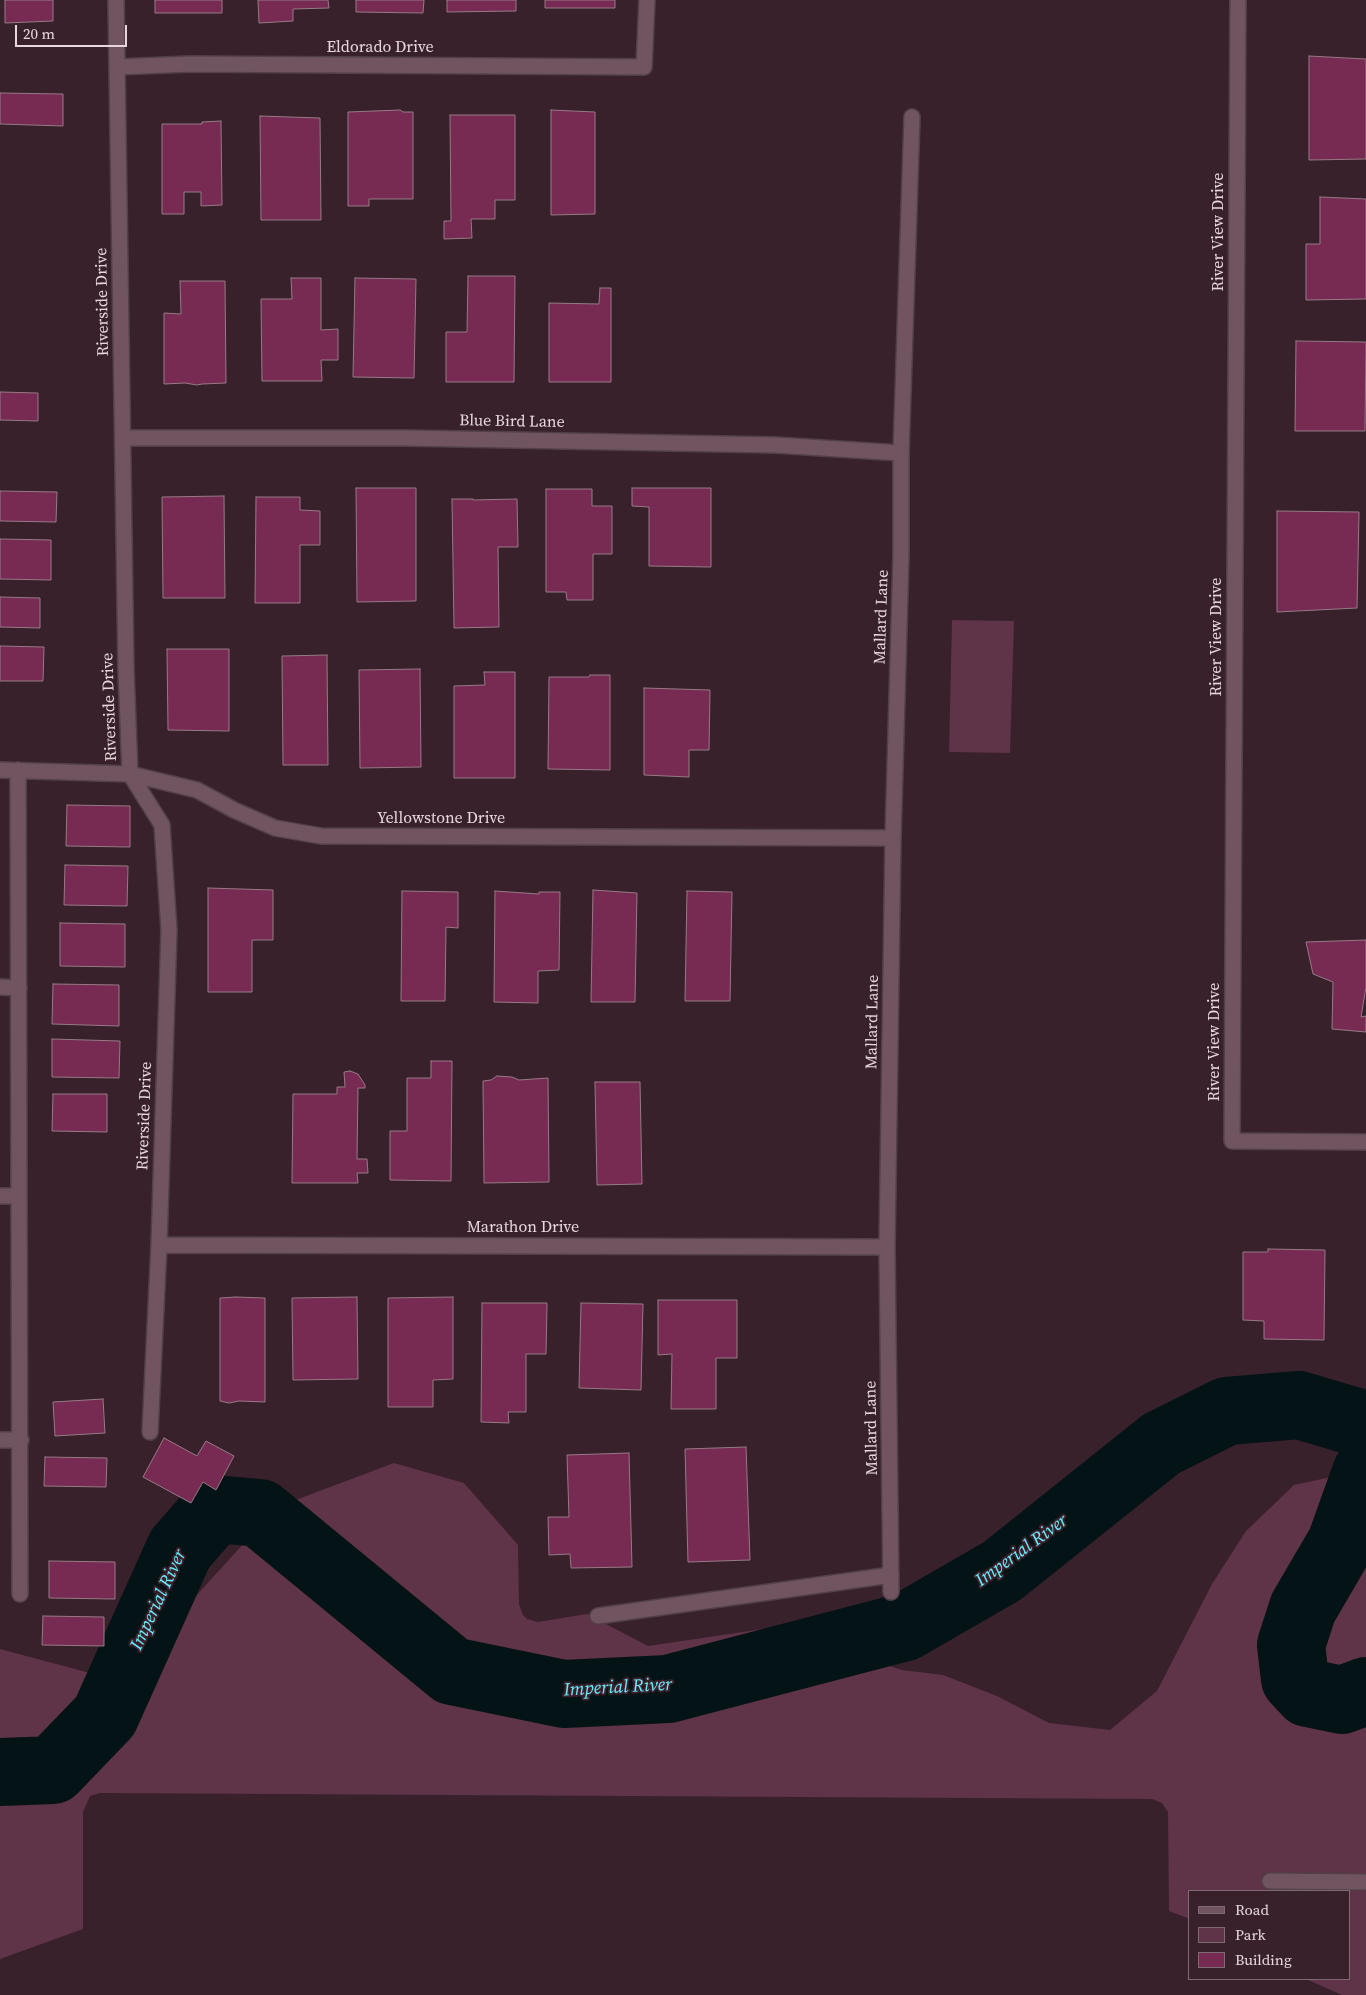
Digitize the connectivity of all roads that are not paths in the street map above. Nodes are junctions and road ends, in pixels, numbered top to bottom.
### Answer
1 (116, 0) edge
2 (647, 0) edge
3 (1238, 0) edge
4 (117, 67) junction
5 (912, 117) dead end
6 (123, 438) junction
7 (901, 453) junction
8 (0, 770) edge
9 (18, 770) junction
10 (130, 774) junction
11 (893, 838) junction
12 (0, 988) edge
13 (20, 988) junction
14 (1366, 1142) edge
15 (0, 1196) edge
16 (19, 1196) junction
17 (159, 1245) junction
18 (887, 1247) junction
19 (150, 1432) dead end
20 (0, 1440) edge
21 (21, 1440) junction
22 (891, 1576) junction
23 (891, 1592) dead end
24 (20, 1594) dead end
25 (598, 1616) dead end
26 (1270, 1881) dead end
27 (1366, 1882) edge

1 - 4 street, Riverside Drive
2 - 4 street, Eldorado Drive
3 - 14 street, River View Drive
4 - 6 street, Riverside Drive
5 - 7 street, Mallard Lane
6 - 7 street, Blue Bird Lane
6 - 10 street, Riverside Drive
7 - 11 street, Mallard Lane
8 - 9 street, Yellowstone Drive
9 - 10 street, Yellowstone Drive
9 - 13 street
10 - 11 street, Yellowstone Drive
10 - 17 street, Riverside Drive
11 - 18 street, Mallard Lane
12 - 13 street
13 - 16 street
15 - 16 street
16 - 21 street
17 - 18 street, Marathon Drive
17 - 19 street, Riverside Drive
18 - 22 street, Mallard Lane
20 - 21 street
21 - 24 street
22 - 23 street, Mallard Lane
22 - 25 street
26 - 27 street

